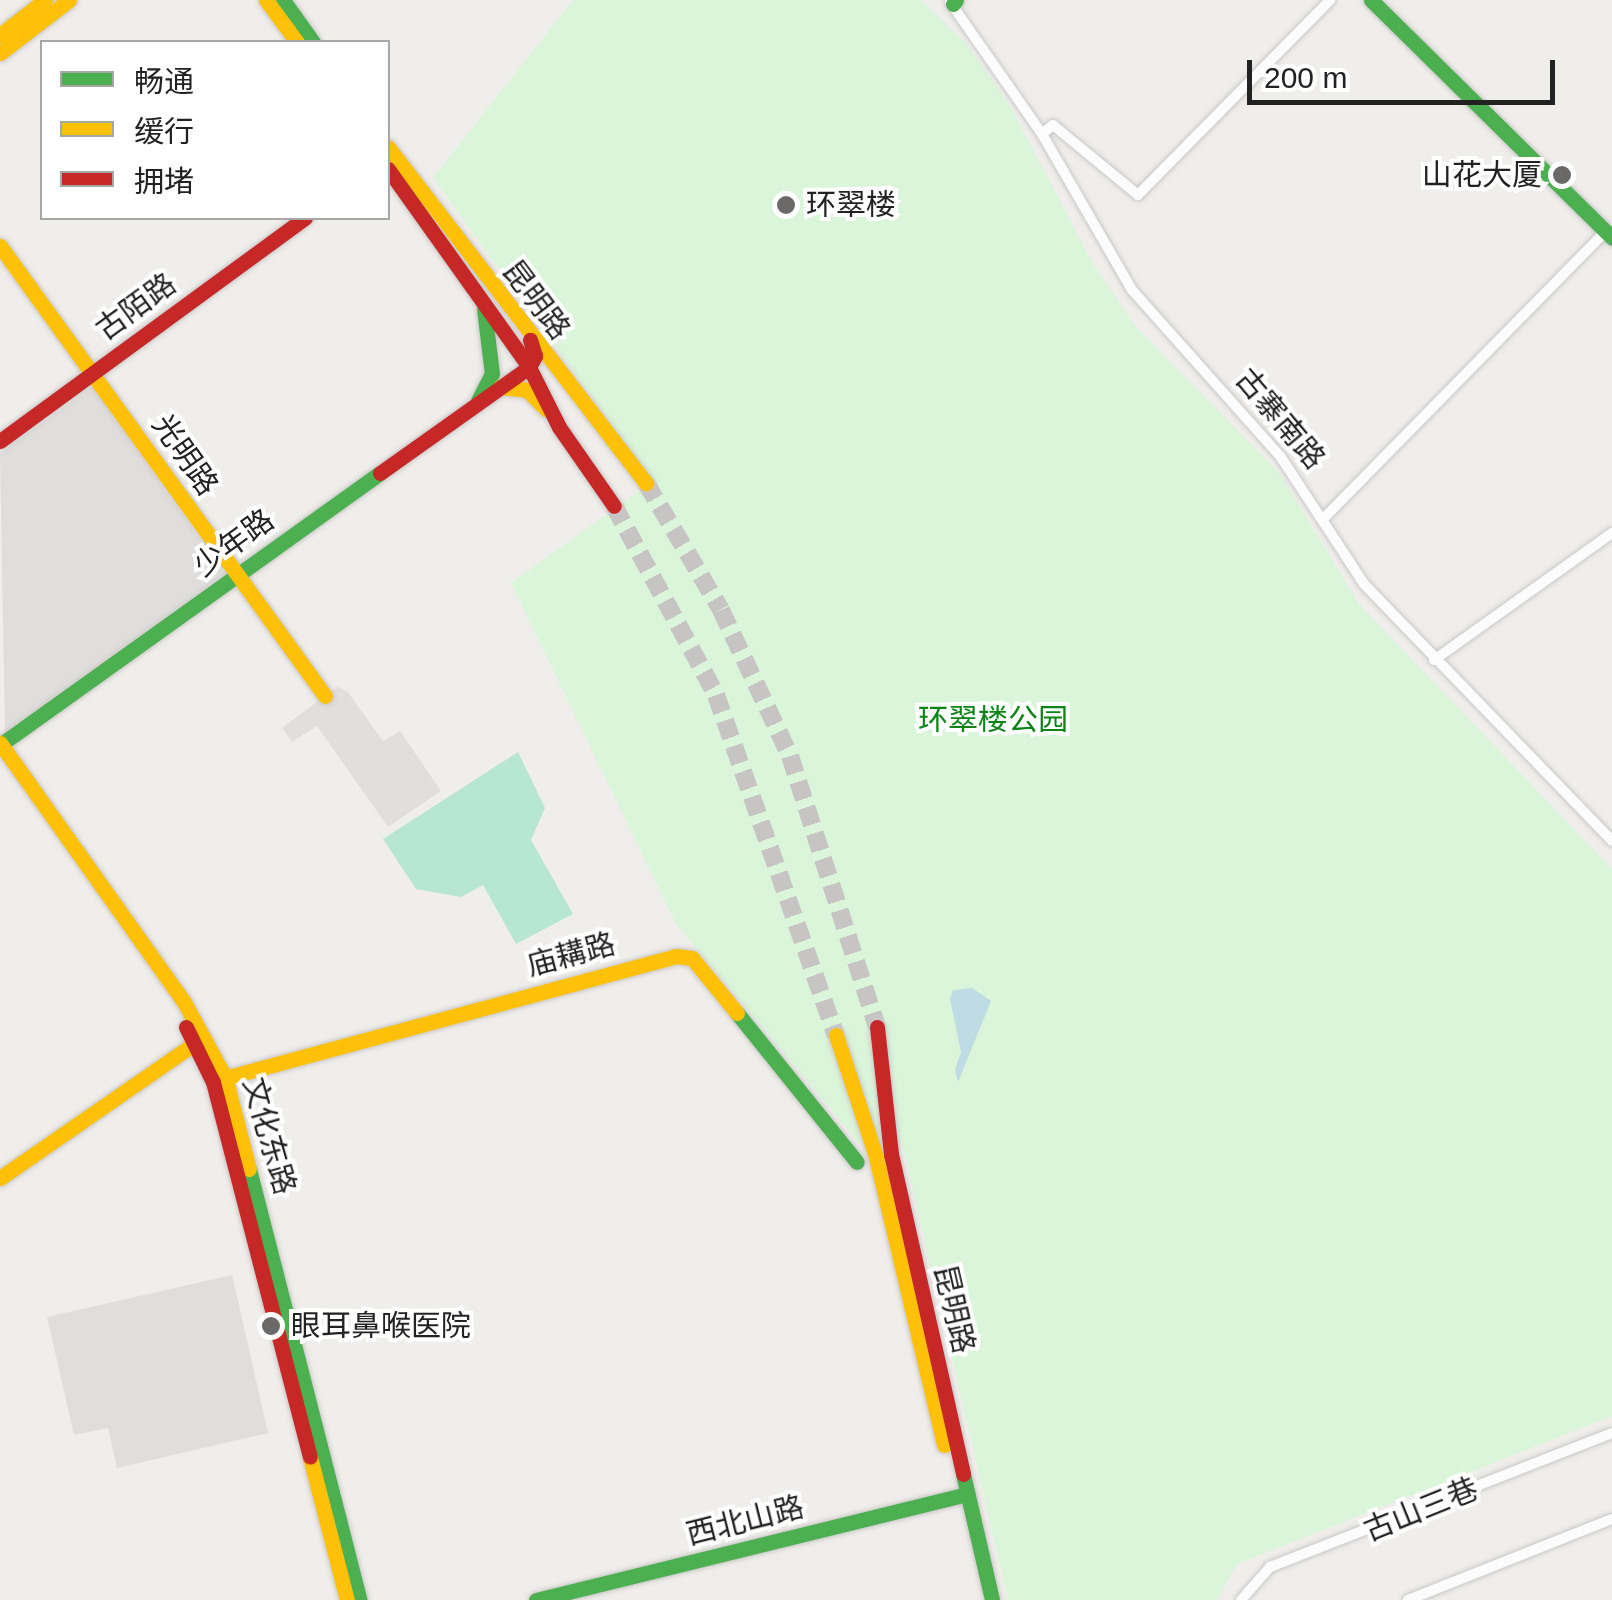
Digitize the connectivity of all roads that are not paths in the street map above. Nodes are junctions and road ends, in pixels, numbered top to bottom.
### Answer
1 (45, 0) edge
2 (69, 0) edge
3 (266, 0) edge
4 (283, 0) edge
5 (1330, 0) edge
6 (1371, 0) edge
7 (952, 1) edge
8 (0, 34) edge
9 (296, 40) edge
10 (312, 40) edge
11 (0, 54) edge
12 (1042, 134) junction
13 (390, 150) edge
14 (390, 172) edge
15 (302, 220) edge
16 (1609, 235) edge
17 (0, 246) edge
18 (479, 296) junction
19 (530, 340) junction
20 (529, 367) junction
21 (94, 373) junction
22 (500, 387) junction
23 (475, 405) junction
24 (589, 413) junction
25 (560, 427) junction
26 (0, 440) edge
27 (646, 483) tunnel mouth
28 (614, 506) tunnel mouth
29 (1324, 518) junction
30 (1612, 533) edge
31 (236, 575) junction
32 (1434, 660) junction
33 (324, 696) dead end
34 (0, 744) edge
35 (0, 760) edge
36 (1612, 841) edge
37 (876, 1027) tunnel mouth
38 (836, 1035) tunnel mouth
39 (195, 1044) junction
40 (219, 1080) junction
41 (858, 1162) dead end
42 (0, 1178) edge
43 (1612, 1434) edge
44 (961, 1496) junction
45 (1612, 1519) edge
46 (346, 1600) edge
47 (360, 1600) edge
48 (536, 1600) edge
49 (980, 1600) edge
50 (992, 1600) edge
51 (1241, 1600) edge
52 (1408, 1600) edge

1 - 8 main road
2 - 11 main road
3 - 9 main road
4 - 10 main road
5 - 12 street
6 - 16 main road
7 - 12 street, 古寨南路
12 - 29 street, 古寨南路
13 - 19 main road, 昆明路
14 - 18 main road, 昆明路
15 - 21 main road, 古陌路
16 - 29 street
17 - 21 main road, 光明路
18 - 20 main road, 昆明路
18 - 23 main road
19 - 20 main road
19 - 24 main road, 昆明路
20 - 22 main road, 少年路
20 - 25 main road, 昆明路
21 - 26 main road, 古陌路
21 - 31 main road, 光明路
22 - 23 main road, 少年路
22 - 25 main road
23 - 31 main road, 少年路
24 - 25 main road
24 - 27 main road, 昆明路
25 - 28 main road, 昆明路
29 - 32 street, 古寨南路
30 - 32 street
31 - 33 main road, 光明路
31 - 34 main road, 少年路
32 - 36 street, 古寨南路
34 - 40 main road, 文化东路
35 - 39 main road
37 - 44 main road, 昆明路
38 - 44 main road, 昆明路
39 - 40 main road
39 - 42 main road
40 - 41 main road, 庙耩路
40 - 46 main road
40 - 47 main road, 文化东路
43 - 51 street, 古山三巷
44 - 48 main road, 西北山路
44 - 49 main road, 昆明路
44 - 50 main road, 昆明路
45 - 52 street

